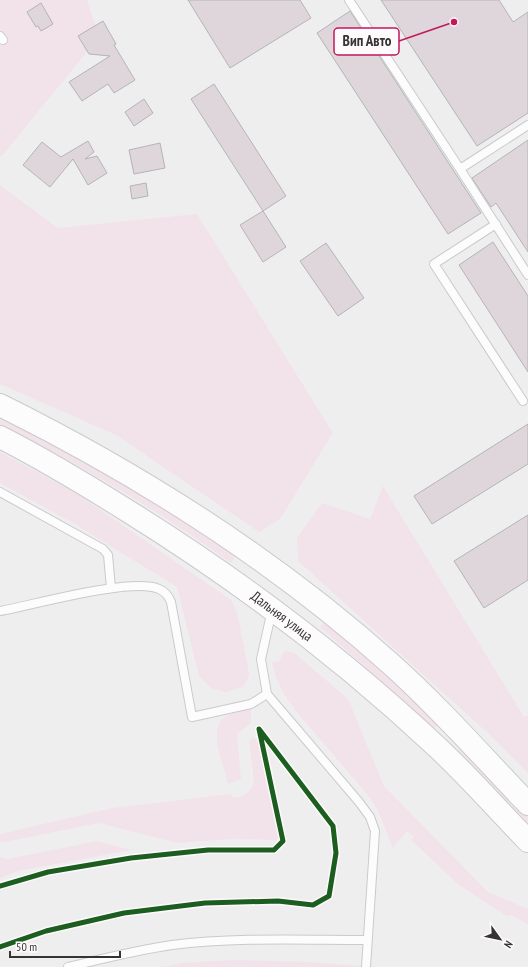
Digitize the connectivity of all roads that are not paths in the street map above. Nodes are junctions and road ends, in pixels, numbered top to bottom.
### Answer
1 (349, 0) edge
2 (528, 125) edge
3 (460, 169) junction
4 (496, 224) junction
5 (528, 275) edge
6 (522, 401) dead end
7 (0, 406) edge
8 (0, 437) edge
9 (0, 492) edge
10 (290, 581) junction
11 (111, 588) junction
12 (272, 608) junction
13 (0, 612) edge
14 (267, 694) junction
15 (457, 730) junction
16 (437, 748) junction
17 (528, 804) edge
18 (528, 841) edge
19 (367, 940) junction
20 (68, 967) edge
21 (366, 967) edge

1 - 3 lane
2 - 3 lane
3 - 4 lane
4 - 5 lane
4 - 6 lane
7 - 10 main road
8 - 12 main road, Дальняя улица
9 - 11 lane
10 - 12 main road
10 - 15 main road
11 - 13 lane
11 - 14 lane
12 - 14 lane
12 - 16 main road, Дальняя улица
14 - 19 lane
15 - 16 main road
15 - 17 main road
16 - 18 main road, Дальняя улица
19 - 20 lane
19 - 21 lane

